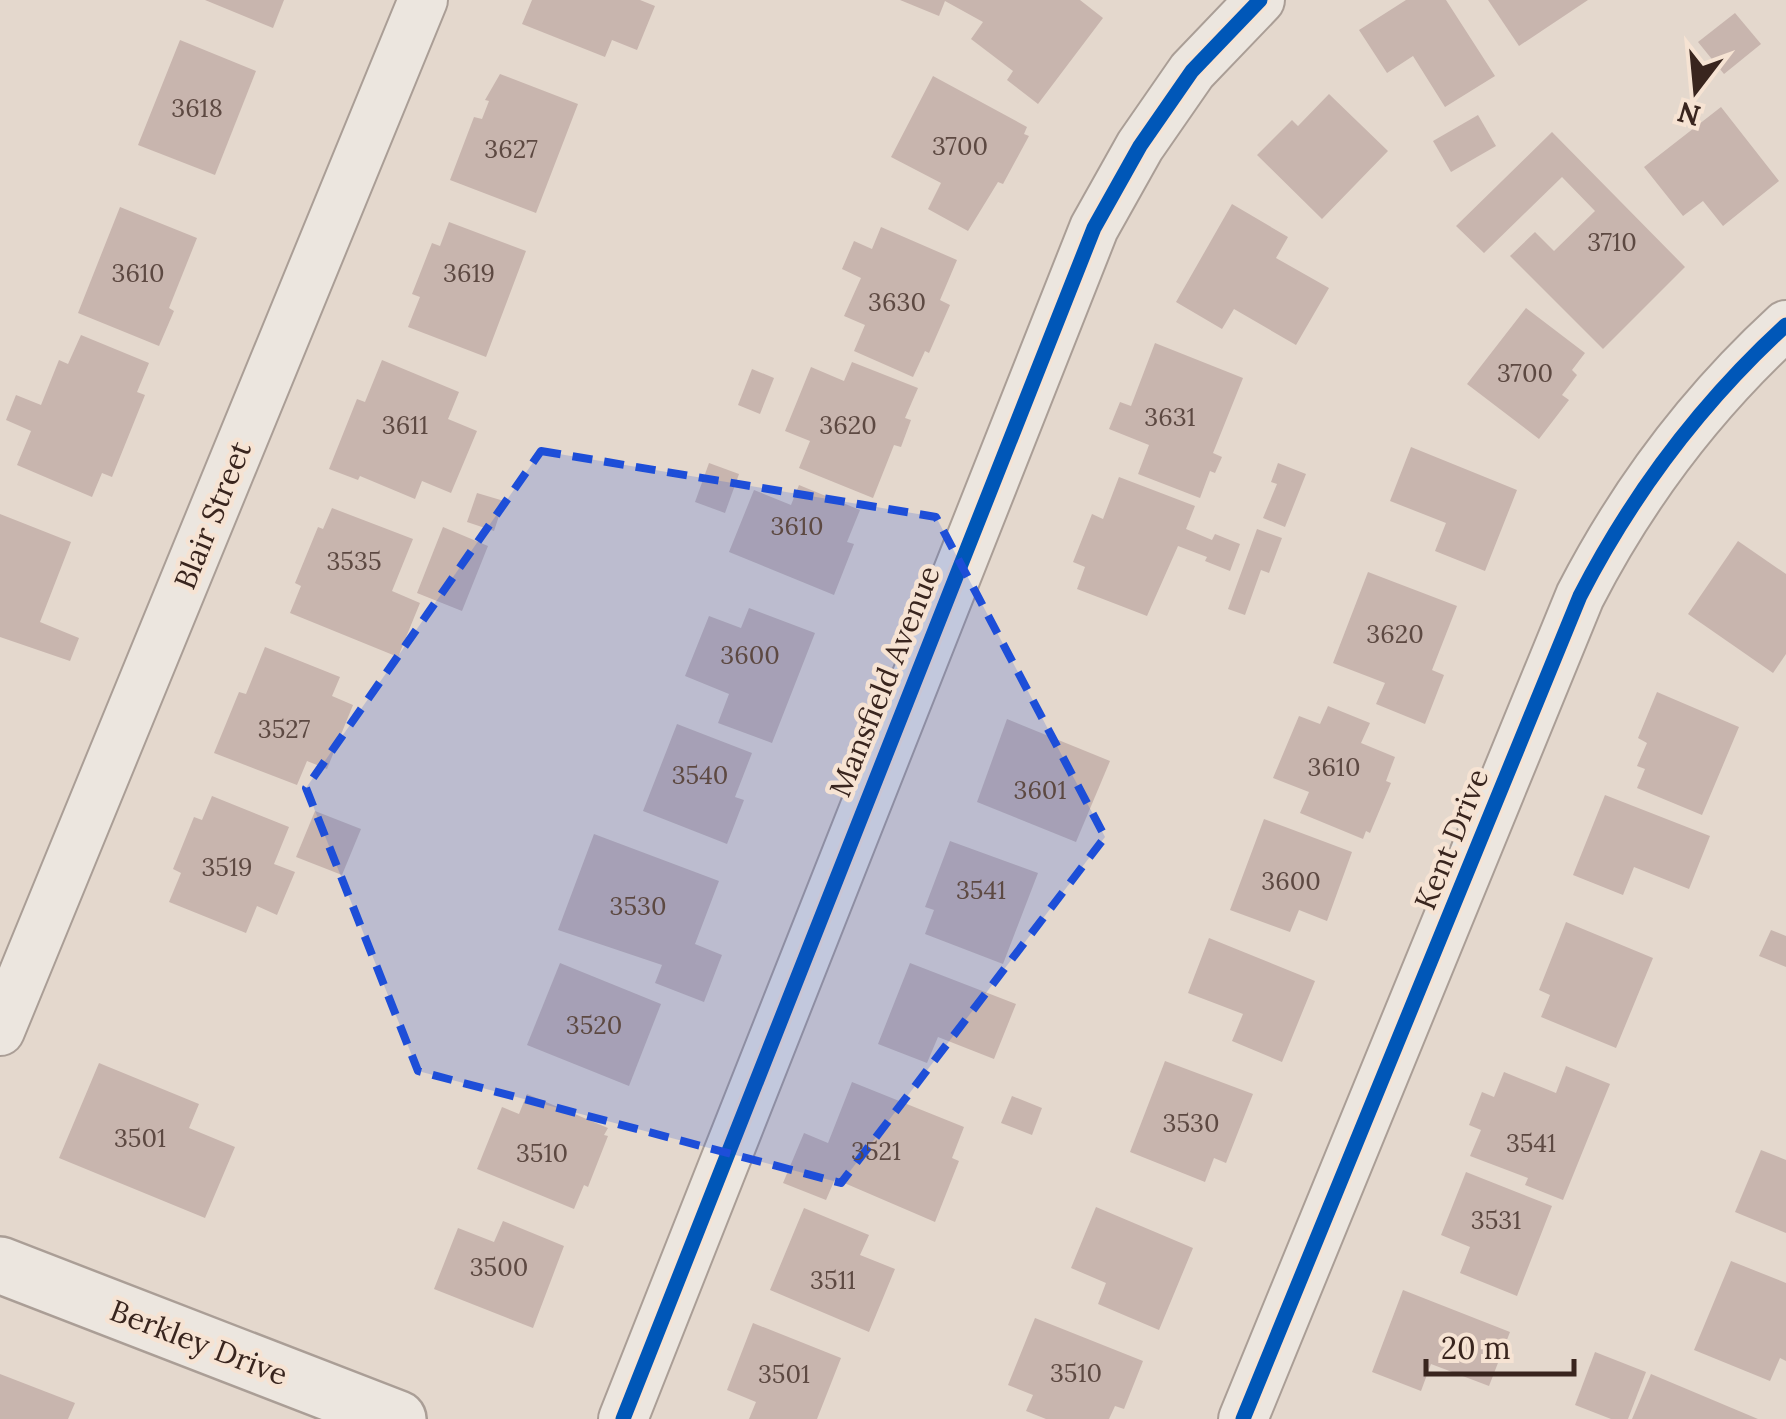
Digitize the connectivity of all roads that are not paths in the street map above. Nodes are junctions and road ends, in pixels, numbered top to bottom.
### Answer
1 (423, 0) edge
2 (1260, 0) edge
3 (1786, 326) edge
4 (0, 1031) edge
5 (0, 1264) edge
6 (398, 1419) edge
7 (622, 1419) edge
8 (1242, 1419) edge

1 - 4 street, Blair Street
2 - 7 street, Mansfield Avenue
3 - 8 street, Kent Drive
5 - 6 street, Berkley Drive

